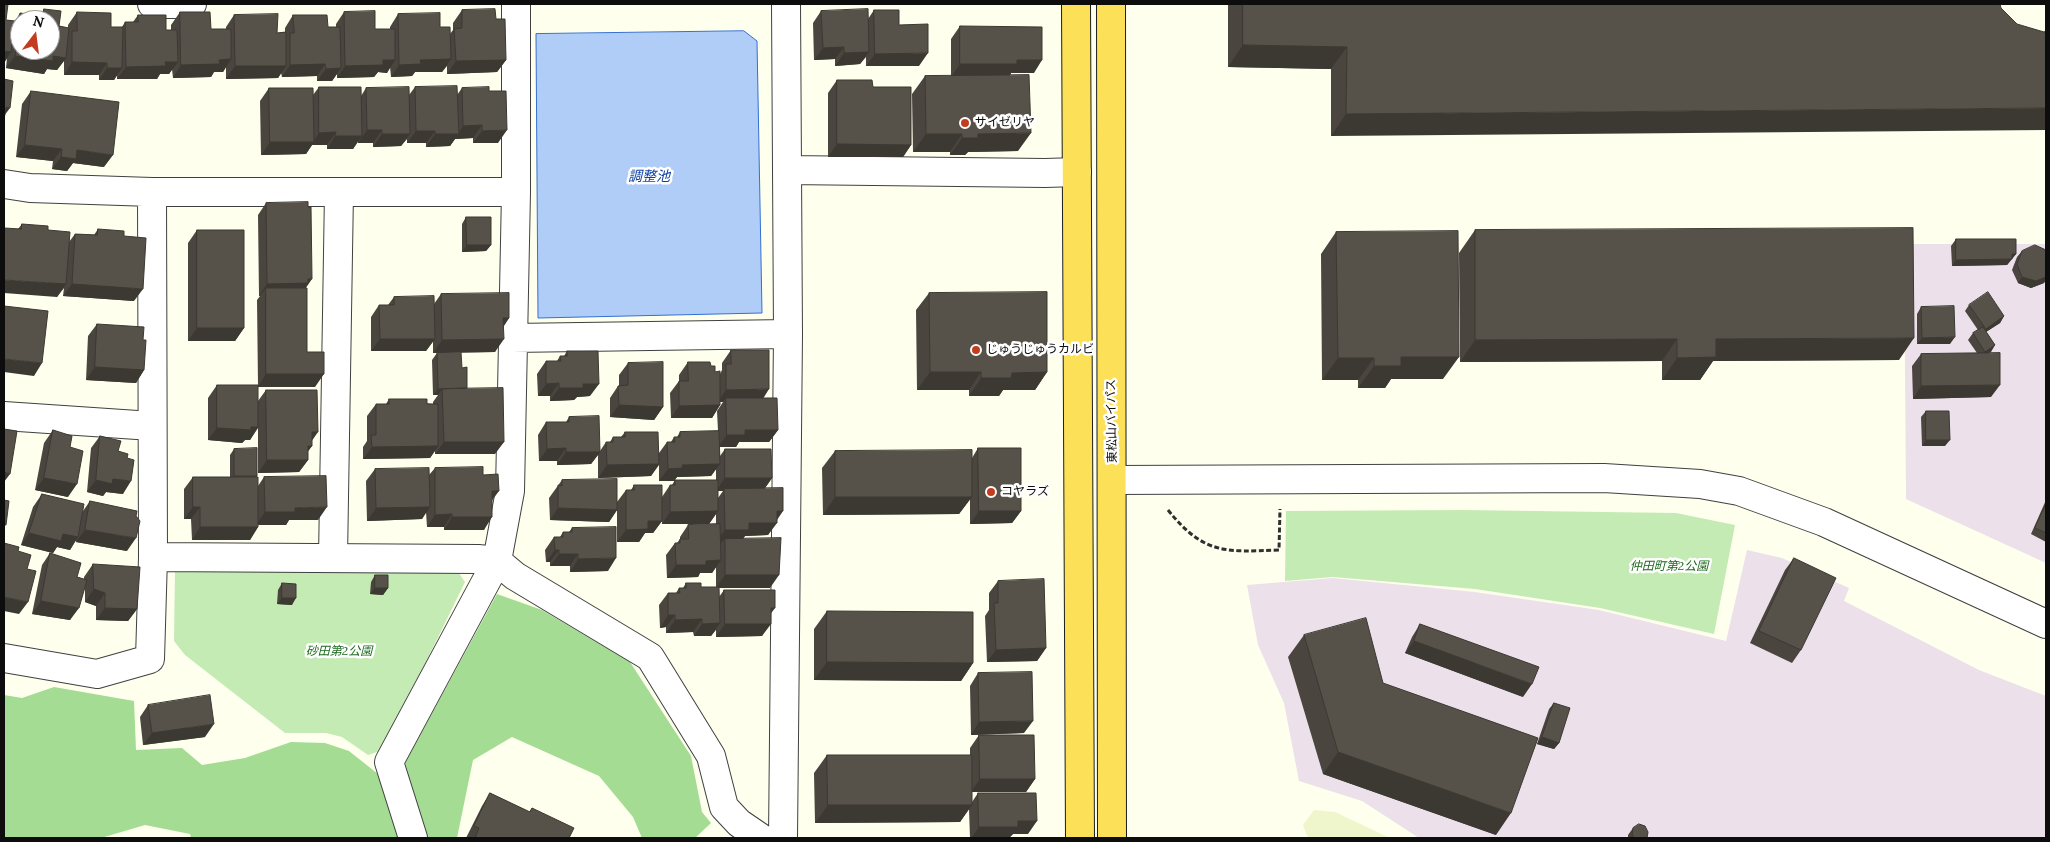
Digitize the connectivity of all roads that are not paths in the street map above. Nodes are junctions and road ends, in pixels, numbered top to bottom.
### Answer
1 (152, 4) edge
2 (192, 4) edge
3 (516, 4) edge
4 (786, 4) edge
5 (1076, 4) edge
6 (1111, 4) edge
7 (788, 170) junction
8 (1078, 172) junction
9 (4, 184) edge
10 (152, 192) junction
11 (339, 192) junction
12 (516, 192) junction
13 (788, 334) junction
14 (512, 338) junction
15 (4, 416) edge
16 (152, 426) junction
17 (1112, 480) junction
18 (153, 557) junction
19 (333, 558) junction
20 (497, 561) junction
21 (2046, 624) edge
22 (4, 658) edge
23 (413, 838) edge
24 (761, 838) edge
25 (783, 838) edge
26 (1080, 838) edge
27 (1112, 838) edge

1 - 2 street
3 - 12 street
4 - 7 street
5 - 8 highway
6 - 17 highway, 東松山バイパス
7 - 8 street
7 - 13 street
8 - 26 highway
9 - 10 street
10 - 11 street
10 - 16 street
11 - 12 street
11 - 19 street
12 - 14 street
13 - 14 street
13 - 25 street
14 - 20 street
15 - 16 street
16 - 18 street
17 - 21 street
17 - 27 highway, 東松山バイパス
18 - 19 street
18 - 22 street
19 - 20 street
20 - 23 street
20 - 24 street

